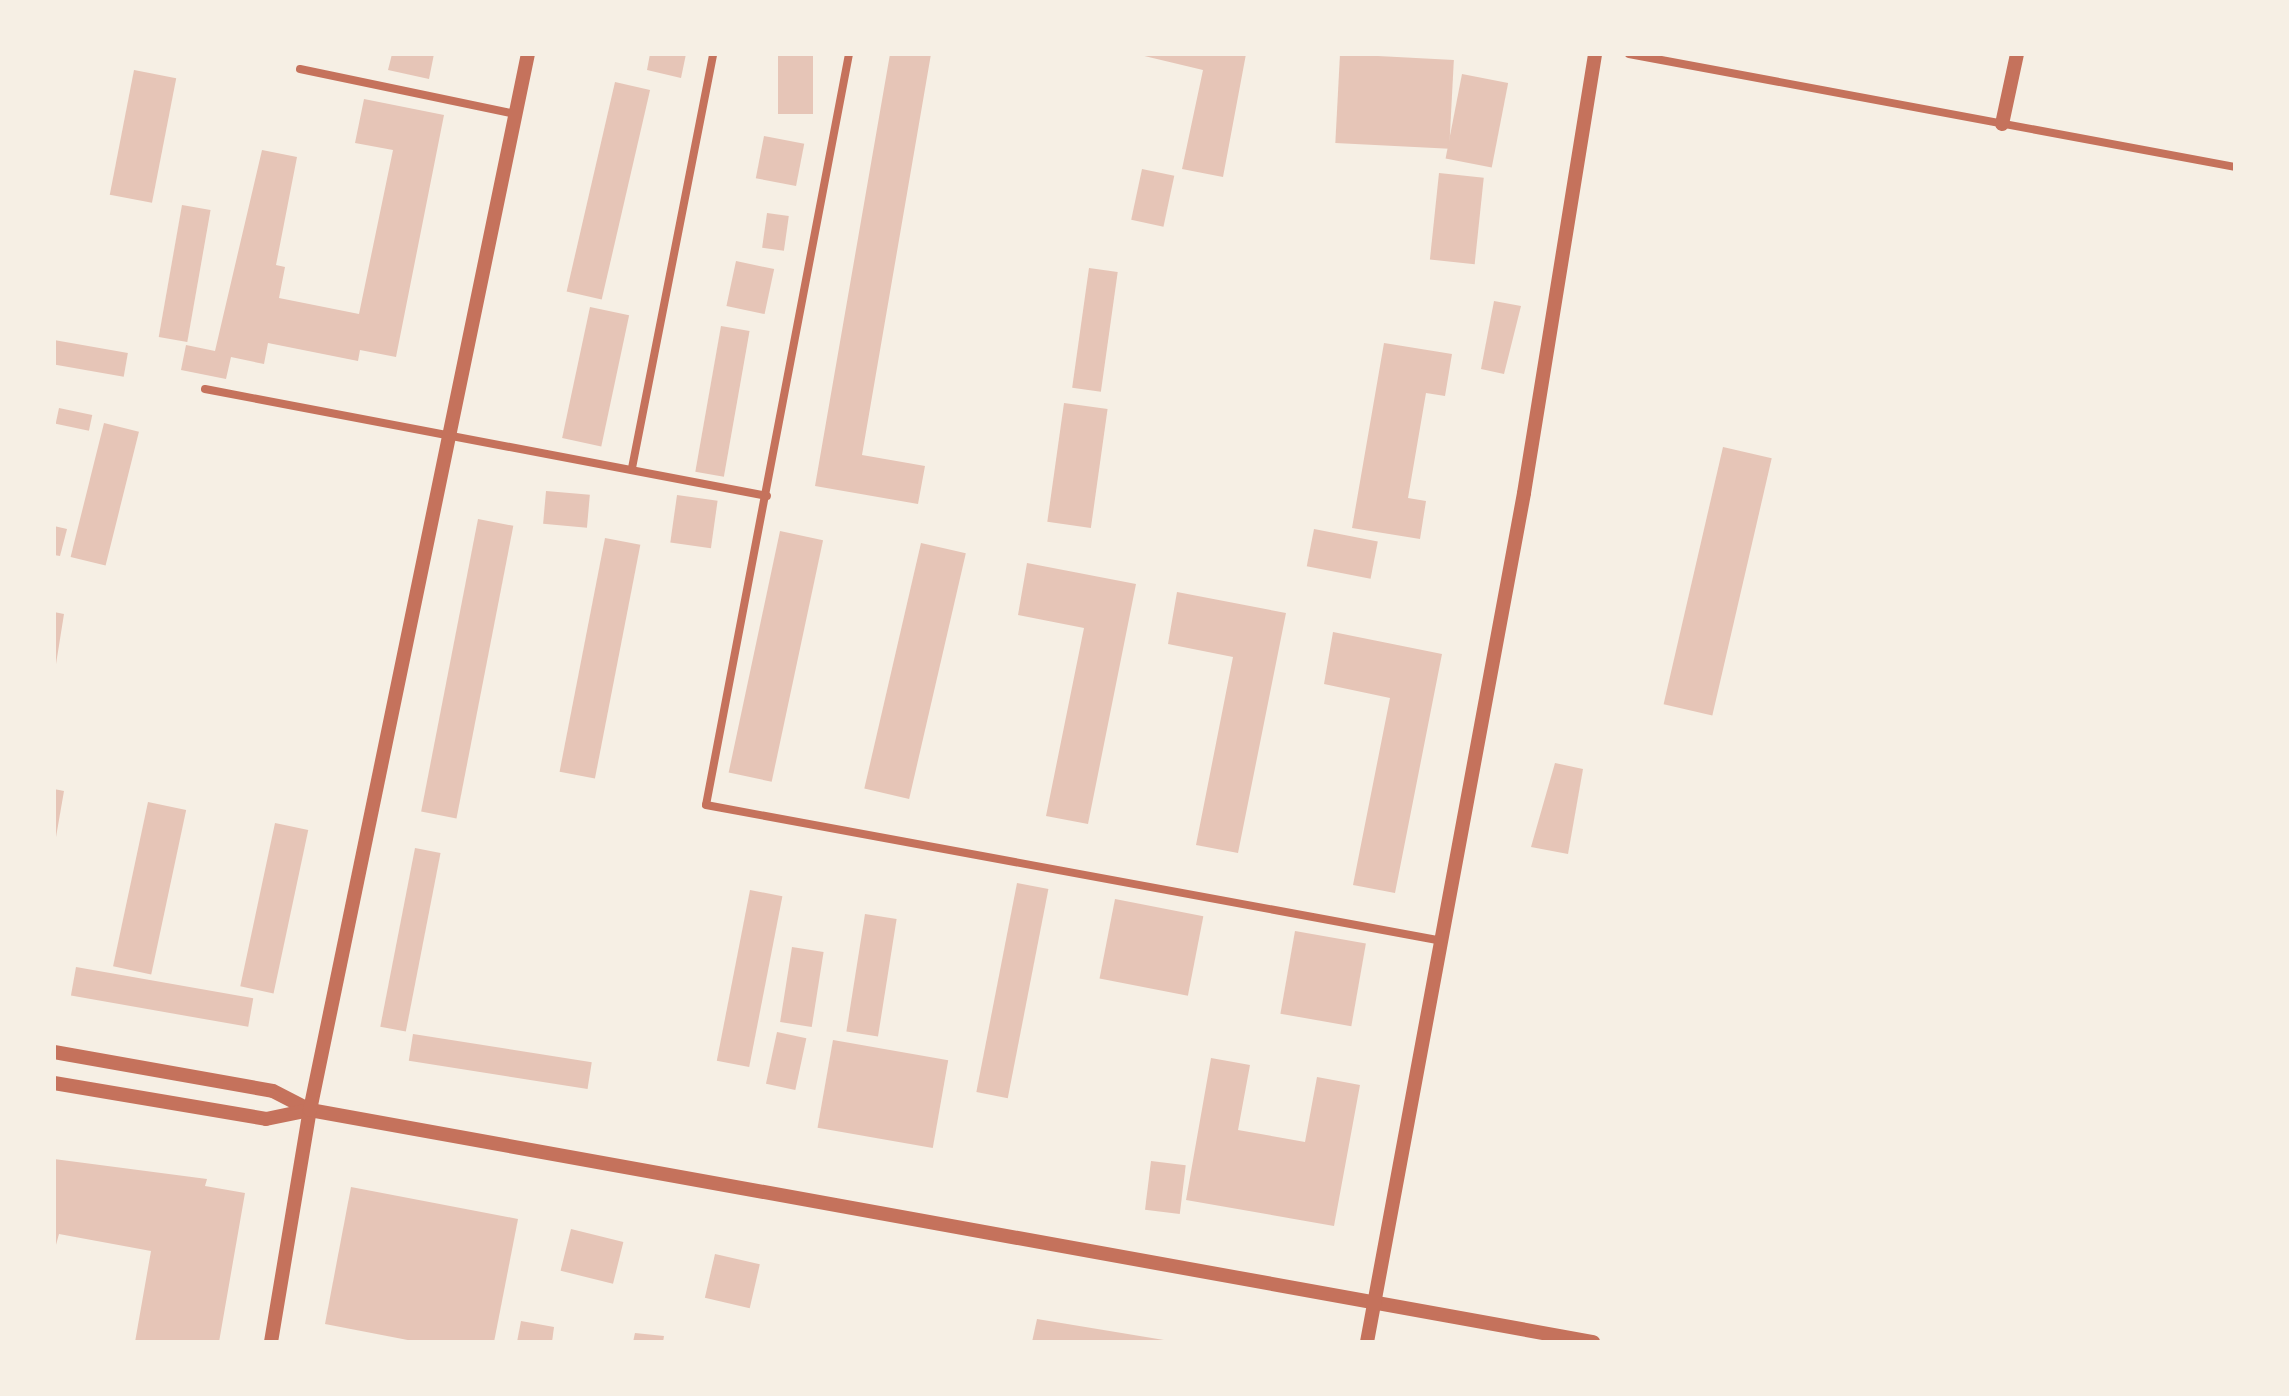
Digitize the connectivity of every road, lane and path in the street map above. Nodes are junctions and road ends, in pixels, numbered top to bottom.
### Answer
1 (528, 54) edge
2 (713, 54) edge
3 (849, 54) edge
4 (1595, 54) edge
5 (1629, 54) edge
6 (2017, 54) edge
7 (300, 69) dead end
8 (516, 114) junction
9 (2002, 124) junction
10 (2235, 167) edge
11 (205, 389) dead end
12 (448, 431) junction
13 (632, 468) junction
14 (767, 496) junction
15 (1444, 941) junction
16 (54, 1052) edge
17 (54, 1083) edge
18 (310, 1110) junction
19 (1374, 1304) junction
20 (271, 1342) edge
21 (1367, 1342) edge
22 (1593, 1342) edge

1 - 8 street
2 - 13 street
3 - 14 street
4 - 15 street
5 - 9 street
6 - 9 street
7 - 8 street
8 - 12 street
9 - 10 street
11 - 12 street
12 - 13 street
12 - 18 street
13 - 14 street
14 - 15 street
15 - 19 street
16 - 18 street
17 - 18 street
18 - 19 street
18 - 20 street
19 - 21 street
19 - 22 street

